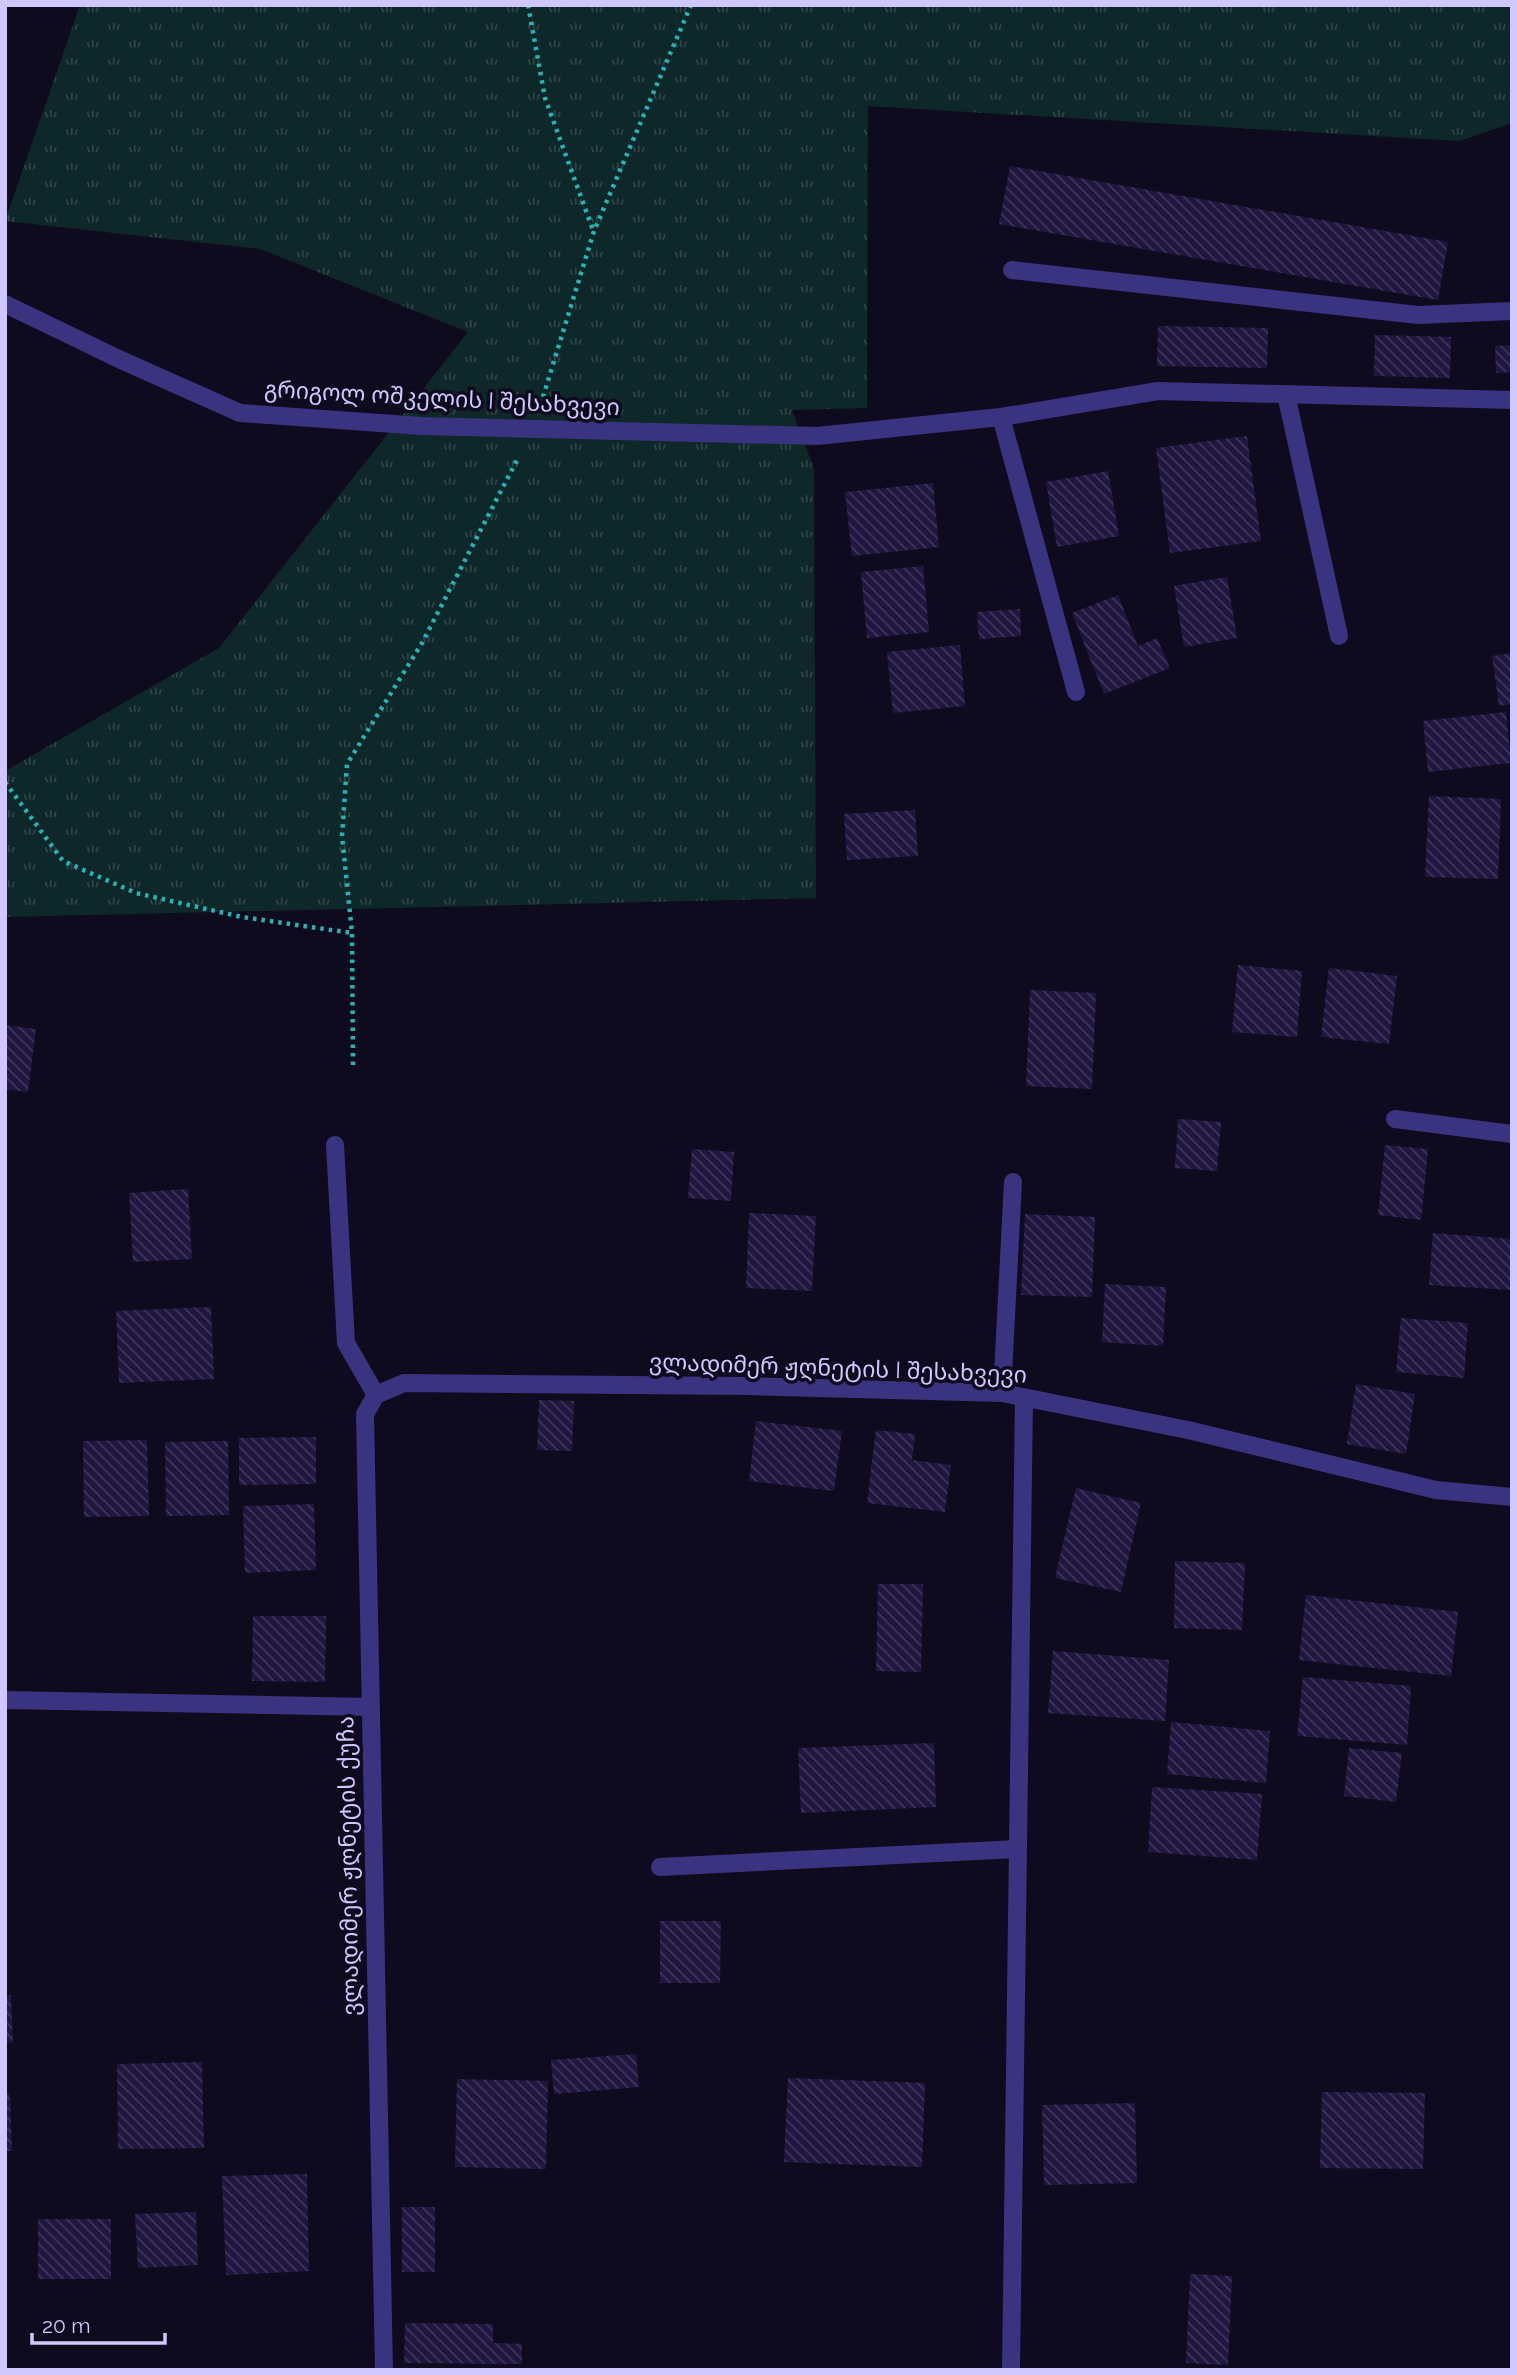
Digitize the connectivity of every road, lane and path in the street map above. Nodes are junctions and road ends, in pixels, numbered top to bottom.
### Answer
1 (528, 5) edge
2 (691, 5) edge
3 (594, 231) junction
4 (1012, 270) dead end
5 (5, 303) edge
6 (1512, 311) edge
7 (1286, 394) junction
8 (1512, 400) edge
9 (1001, 417) junction
10 (533, 429) junction
11 (1339, 636) dead end
12 (1076, 692) dead end
13 (5, 782) edge
14 (352, 933) junction
15 (353, 1065) dead end
16 (1395, 1119) dead end
17 (1512, 1134) edge
18 (335, 1145) dead end
19 (1013, 1182) dead end
20 (1002, 1393) junction
21 (376, 1395) junction
22 (1024, 1396) junction
23 (1512, 1497) edge
24 (5, 1700) edge
25 (369, 1707) junction
26 (1017, 1849) junction
27 (660, 1867) dead end
28 (384, 2370) edge
29 (1011, 2370) edge

1 - 3 path
2 - 3 path
3 - 10 path
4 - 6 street
5 - 10 street, გრიგოლ ოშკელის I შესახვევი
7 - 8 street, გრიგოლ ოშკელის I შესახვევი
7 - 9 street, გრიგოლ ოშკელის I შესახვევი
7 - 11 street
9 - 10 street, გრიგოლ ოშკელის I შესახვევი
9 - 12 street
10 - 14 path
13 - 14 path
14 - 15 path
16 - 17 street
18 - 21 street
19 - 20 street
20 - 21 street, ვლადიმერ ჟღნეტის I შესახვევი
20 - 22 street, ვლადიმერ ჟღნეტის I შესახვევი
21 - 25 street, ვლადიმერ ჟღნეტის ქუჩა
22 - 23 street, ვლადიმერ ჟღნეტის I შესახვევი
22 - 26 street
24 - 25 street
25 - 28 street, ვლადიმერ ჟღნეტის ქუჩა
26 - 27 street
26 - 29 street

